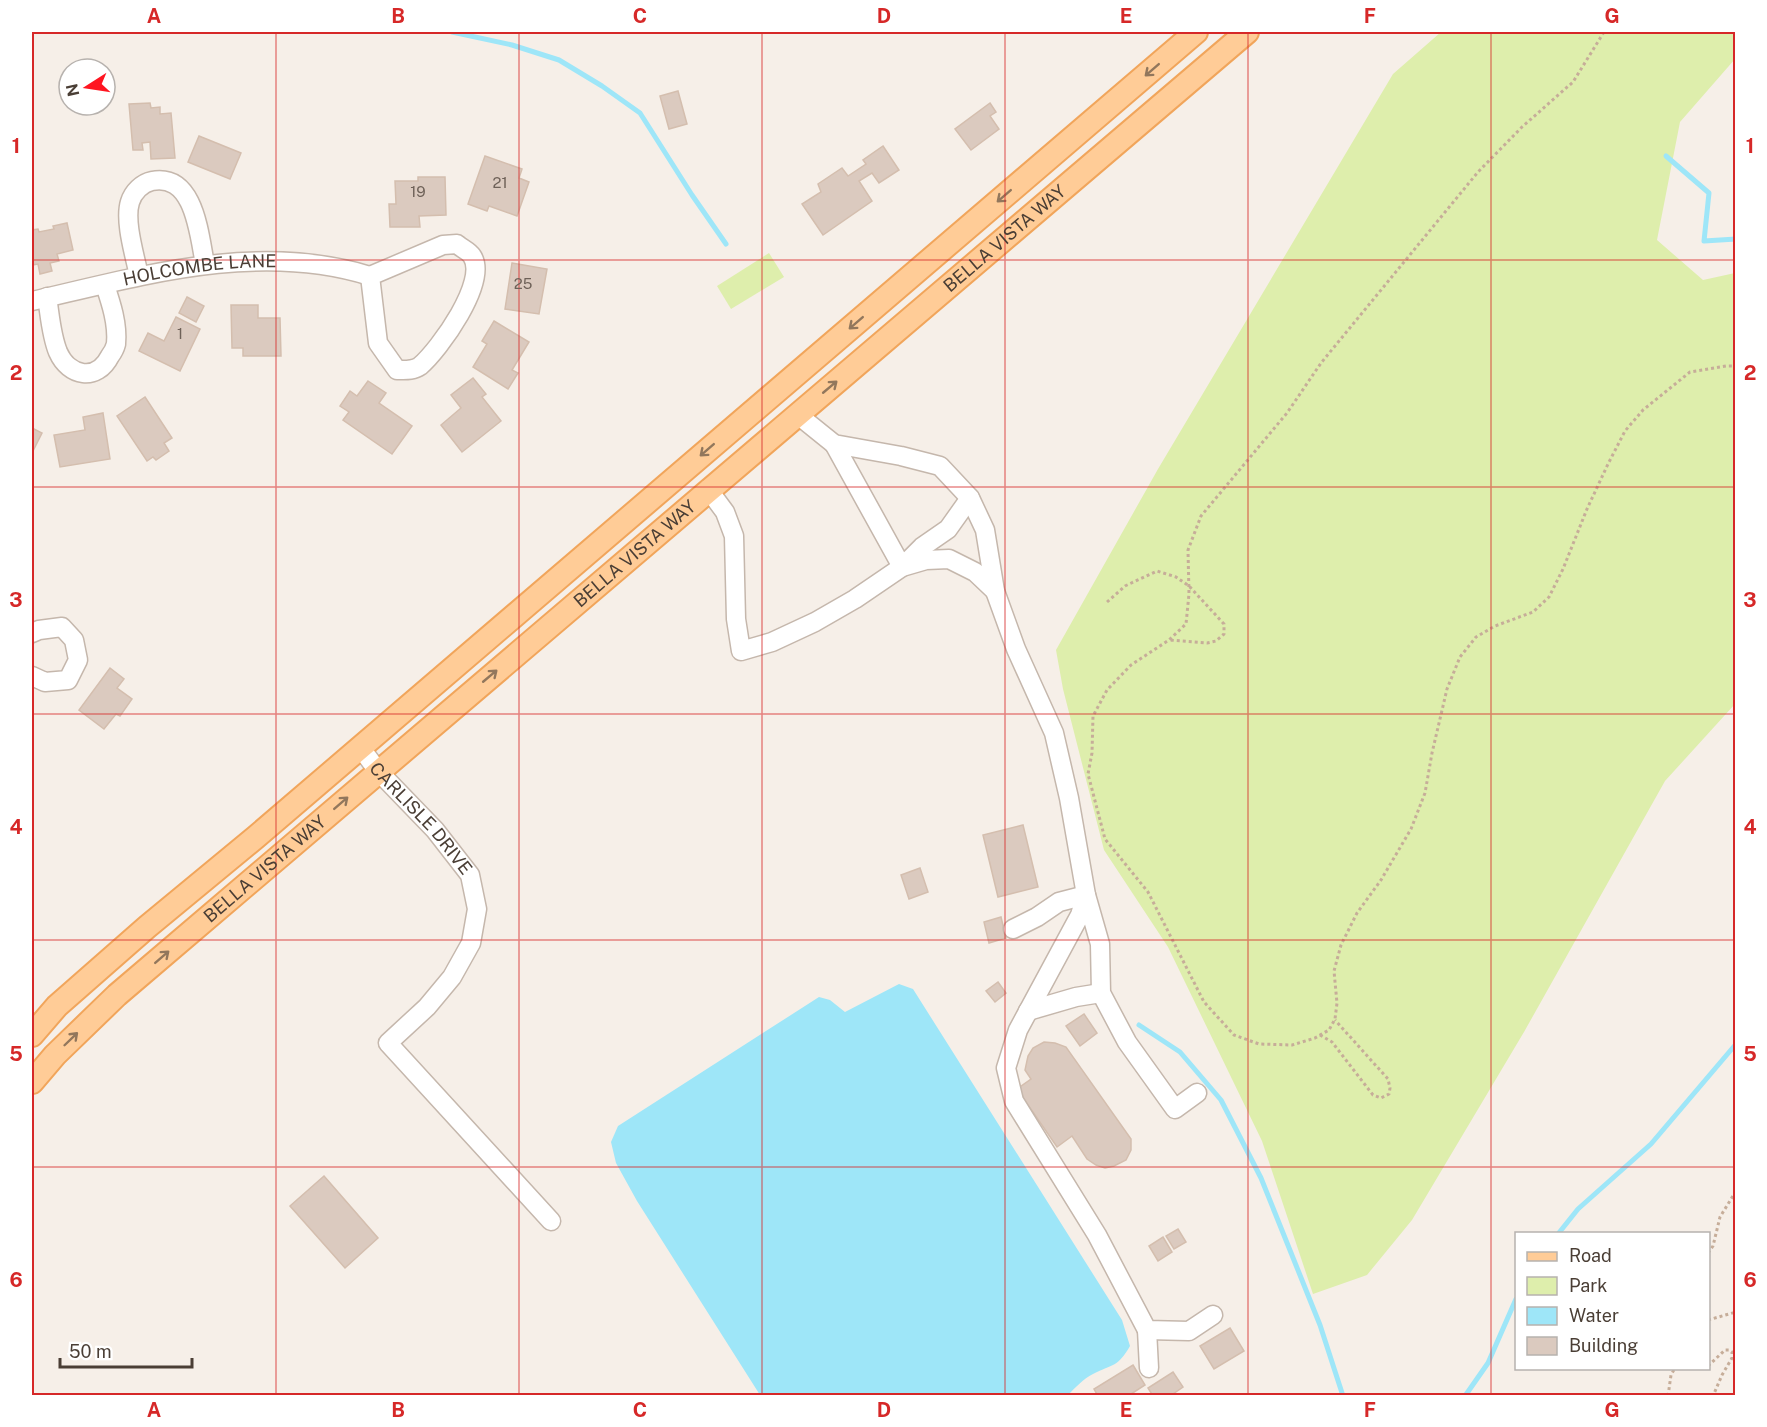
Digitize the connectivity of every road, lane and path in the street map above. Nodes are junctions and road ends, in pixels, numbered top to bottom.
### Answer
1 (1196, 32) edge
2 (1247, 32) edge
3 (1604, 32) edge
4 (205, 264) junction
5 (139, 276) junction
6 (370, 276) junction
7 (105, 285) junction
8 (39, 299) edge
9 (1736, 366) edge
10 (798, 415) junction
11 (834, 444) junction
12 (708, 489) junction
13 (970, 498) junction
14 (902, 567) junction
15 (1189, 586) junction
16 (994, 591) junction
17 (1107, 602) dead end
18 (32, 633) edge
19 (1169, 640) junction
20 (32, 676) edge
21 (360, 747) junction
22 (378, 771) junction
23 (1086, 896) junction
24 (1013, 929) dead end
25 (1101, 993) junction
26 (1028, 1011) junction
27 (1335, 1019) junction
28 (32, 1035) edge
29 (1320, 1035) junction
30 (32, 1082) edge
31 (1197, 1093) dead end
32 (1736, 1191) edge
33 (551, 1221) dead end
34 (1710, 1250) edge
35 (1736, 1312) edge
36 (1214, 1315) dead end
37 (1710, 1319) edge
38 (1147, 1329) junction
39 (1710, 1364) edge
40 (1149, 1368) dead end
41 (1674, 1370) edge
42 (1668, 1395) edge
43 (1713, 1395) edge

1 -> 21 main road, BELLA VISTA WAY
10 -> 2 main road, BELLA VISTA WAY
3 - 15 path
4 - 5 street, HOLCOMBE LANE
4 - 5 street
4 - 6 street, HOLCOMBE LANE
5 - 7 street, HOLCOMBE LANE
6 - 6 street
7 - 8 street, HOLCOMBE LANE
7 - 8 street
9 - 27 path
10 - 11 street
10 - 12 main road, BELLA VISTA WAY
11 - 13 street
11 - 14 street
12 - 14 street
22 -> 12 main road, BELLA VISTA WAY
13 - 14 street
13 - 16 street
14 - 16 street
15 - 17 path
15 - 19 path
15 - 19 path
16 - 23 street
18 - 20 street
19 - 29 path
21 - 22 street, CARLISLE DRIVE
21 - 28 main road, BELLA VISTA WAY
30 -> 22 main road, BELLA VISTA WAY
22 - 33 street, CARLISLE DRIVE
23 - 24 street
23 - 25 street
23 - 26 street
25 - 26 street
25 - 31 street
26 - 38 street
27 - 29 path
27 - 29 path
32 - 34 path
35 - 37 path
36 - 38 street
38 - 40 street
39 - 43 path
41 - 42 path

